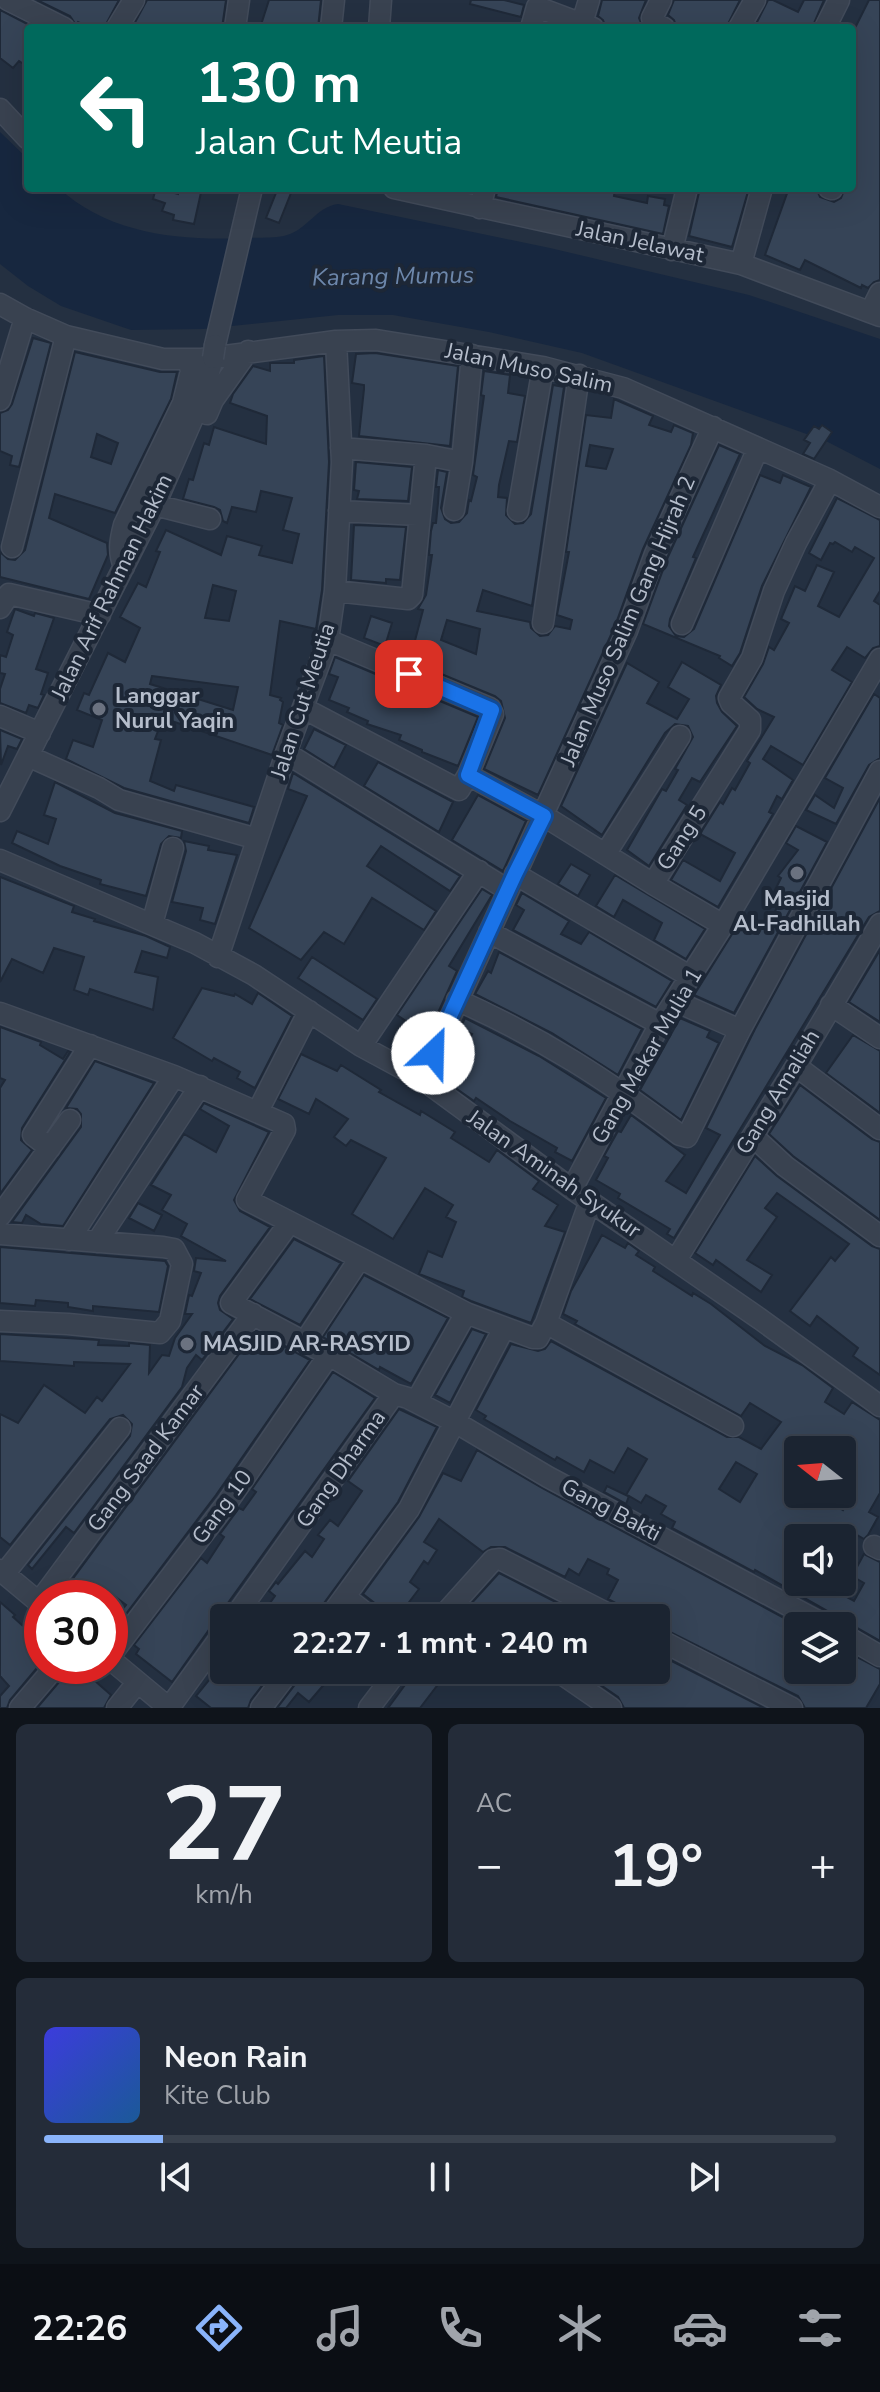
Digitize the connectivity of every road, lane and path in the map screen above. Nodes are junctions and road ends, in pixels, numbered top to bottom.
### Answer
1 (8, 0) edge
2 (134, 0) edge
3 (239, 0) edge
4 (334, 0) edge
5 (381, 0) edge
6 (589, 0) edge
7 (661, 0) edge
8 (755, 0) edge
9 (839, 0) edge
10 (533, 4) edge
11 (56, 24) edge
12 (119, 24) edge
13 (236, 24) edge
14 (331, 24) edge
15 (379, 24) edge
16 (531, 24) edge
17 (582, 24) edge
18 (587, 24) edge
19 (656, 24) edge
20 (741, 24) edge
21 (827, 24) edge
22 (0, 109) edge
23 (24, 135) edge
24 (251, 192) edge
25 (432, 192) edge
26 (686, 192) edge
27 (761, 192) edge
28 (483, 198) edge
29 (672, 250) junction
30 (741, 264) junction
31 (0, 304) edge
32 (877, 307) edge
33 (25, 318) junction
34 (66, 336) junction
35 (336, 341) junction
36 (248, 351) junction
37 (204, 355) junction
38 (472, 355) junction
39 (543, 367) junction
40 (579, 375) junction
41 (0, 400) edge
42 (713, 427) junction
43 (341, 448) junction
44 (758, 448) junction
45 (426, 455) junction
46 (462, 462) junction
47 (830, 480) junction
48 (158, 498) junction
49 (880, 507) edge
50 (454, 510) dead end
51 (339, 511) junction
52 (518, 511) dead end
53 (419, 515) junction
54 (210, 519) dead end
55 (12, 547) dead end
56 (124, 567) junction
57 (335, 591) junction
58 (0, 608) edge
59 (100, 615) junction
60 (543, 623) dead end
61 (682, 624) dead end
62 (328, 640) junction
63 (880, 659) edge
64 (303, 708) junction
65 (0, 716) edge
66 (40, 733) junction
67 (680, 736) dead end
68 (286, 753) junction
69 (28, 756) junction
70 (880, 771) edge
71 (468, 775) junction
72 (0, 811) edge
73 (544, 816) junction
74 (257, 839) junction
75 (173, 848) dead end
76 (606, 853) junction
77 (0, 860) edge
78 (479, 871) junction
79 (511, 882) junction
80 (653, 884) junction
81 (152, 924) junction
82 (880, 924) edge
83 (723, 925) junction
84 (489, 932) junction
85 (873, 953) edge
86 (218, 957) junction
87 (691, 977) junction
88 (457, 1000) junction
89 (675, 1001) junction
90 (831, 1005) junction
91 (309, 1011) junction
92 (0, 1013) edge
93 (660, 1024) junction
94 (740, 1030) junction
95 (880, 1038) edge
96 (90, 1045) junction
97 (361, 1046) junction
98 (796, 1066) junction
99 (174, 1076) junction
100 (422, 1079) junction
101 (200, 1086) junction
102 (624, 1093) junction
103 (258, 1111) junction
104 (70, 1120) dead end
105 (880, 1129) edge
106 (758, 1141) dead end
107 (50, 1148) junction
108 (572, 1189) junction
109 (590, 1201) junction
110 (0, 1216) edge
111 (290, 1222) junction
112 (0, 1234) edge
113 (880, 1236) edge
114 (69, 1240) junction
115 (97, 1242) junction
116 (360, 1258) junction
117 (676, 1260) junction
118 (466, 1313) junction
119 (253, 1314) junction
120 (0, 1321) edge
121 (546, 1323) junction
122 (504, 1328) junction
123 (304, 1343) junction
124 (329, 1355) junction
125 (394, 1394) junction
126 (416, 1402) junction
127 (880, 1406) edge
128 (455, 1422) junction
129 (733, 1426) dead end
130 (120, 1428) dead end
131 (2, 1572) edge
132 (58, 1580) edge
133 (24, 1591) edge
134 (345, 1597) junction
135 (244, 1604) edge
136 (340, 1604) edge
137 (354, 1604) edge
138 (454, 1604) edge
139 (589, 1604) edge
140 (801, 1612) edge
141 (128, 1634) edge
142 (856, 1642) edge
143 (670, 1645) edge
144 (210, 1651) edge
145 (880, 1656) edge
146 (128, 1675) edge
147 (137, 1683) junction
148 (41, 1684) edge
149 (279, 1684) edge
150 (387, 1684) edge
151 (576, 1684) edge
152 (20, 1708) edge
153 (117, 1708) edge
154 (169, 1708) edge
155 (261, 1708) edge
156 (369, 1708) edge
157 (611, 1708) edge
158 (792, 1708) edge

1 - 11 street
2 - 12 street
3 - 13 street
4 - 14 street
5 - 15 street
6 - 18 street
7 - 19 street
8 - 20 street
9 - 21 street
10 - 16 street
10 - 17 street
22 - 23 street
24 - 37 street, Jalan Arif Rahman Hakim
25 - 28 street, Jalan Jelawat
26 - 29 street
27 - 30 street
28 - 29 street, Jalan Jelawat
29 - 30 street, Jalan Jelawat
30 - 32 street, Jalan Jelawat
31 - 33 street, Jalan Muso Salim
33 - 34 street, Jalan Muso Salim
33 - 41 street
34 - 37 street, Jalan Muso Salim
34 - 55 street
35 - 36 street, Jalan Muso Salim
35 - 38 street, Jalan Muso Salim
35 - 43 street, Jalan Cut Meutia
36 - 37 street, Jalan Muso Salim
36 - 48 street
37 - 48 street, Jalan Arif Rahman Hakim
37 - 56 street
38 - 39 street, Jalan Muso Salim
38 - 46 street
39 - 40 street, Jalan Muso Salim
39 - 52 street
40 - 42 street, Jalan Muso Salim
40 - 60 street
42 - 44 street, Jalan Muso Salim
42 - 73 street, Jalan Muso Salim Gang Hijrah 2
43 - 45 street
43 - 51 street, Jalan Cut Meutia
44 - 47 street, Jalan Muso Salim
44 - 61 street
45 - 46 street
45 - 53 street
46 - 50 street
47 - 49 street, Jalan Muso Salim
47 - 80 street, Gang 5
48 - 54 street
48 - 56 street, Jalan Arif Rahman Hakim
51 - 53 street
51 - 57 street, Jalan Cut Meutia
53 - 57 street
56 - 59 street, Jalan Arif Rahman Hakim
57 - 62 street, Jalan Cut Meutia
58 - 59 street
59 - 66 street, Jalan Arif Rahman Hakim
62 - 64 street, Jalan Cut Meutia
62 - 71 street
63 - 83 street, Gang Mekar Mulia 1
64 - 68 street, Jalan Cut Meutia
64 - 71 street
65 - 66 street
66 - 69 street, Jalan Arif Rahman Hakim
67 - 76 street
68 - 74 street, Jalan Cut Meutia
68 - 78 street
69 - 72 street, Jalan Arif Rahman Hakim
69 - 74 street
70 - 94 street
71 - 73 street
73 - 76 street, Gang 5
73 - 79 street, Jalan Muso Salim Gang Hijrah 2
74 - 86 street, Jalan Cut Meutia
75 - 81 street
76 - 80 street, Gang 5
77 - 81 street, Jalan Aminah Syukur
78 - 79 street
78 - 97 street
79 - 84 street, Jalan Muso Salim Gang Hijrah 2
79 - 87 street
80 - 83 street
81 - 86 street, Jalan Aminah Syukur
82 - 85 street, Gang Amaliah
83 - 87 street, Gang Mekar Mulia 1
84 - 88 street, Jalan Muso Salim Gang Hijrah 2
84 - 93 street
85 - 90 street, Gang Amaliah
86 - 91 street, Jalan Aminah Syukur
87 - 89 street, Gang Mekar Mulia 1
88 - 100 street, Jalan Muso Salim Gang Hijrah 2
88 - 102 street
89 - 93 street, Gang Mekar Mulia 1
89 - 94 street
90 - 95 street
90 - 98 street, Gang Amaliah
91 - 97 street, Jalan Aminah Syukur
91 - 103 street
92 - 96 street
93 - 102 street, Gang Mekar Mulia 1
94 - 102 street
96 - 99 street
96 - 107 street
97 - 100 street, Jalan Aminah Syukur
98 - 105 street
98 - 117 street, Gang Amaliah
99 - 101 street
99 - 114 street
100 - 108 street, Jalan Aminah Syukur
101 - 103 street
101 - 115 street
102 - 108 street, Gang Mekar Mulia 1
103 - 111 street
104 - 107 street
106 - 113 street
107 - 110 street
108 - 109 street, Jalan Aminah Syukur
109 - 117 street, Jalan Aminah Syukur
109 - 121 street
111 - 116 street
111 - 119 street, Gang Dharma
112 - 114 street
114 - 115 street
115 - 120 street
116 - 118 street
116 - 123 street
117 - 127 street, Jalan Aminah Syukur
118 - 122 street
118 - 126 street
119 - 123 street, Gang Dharma
119 - 132 street, Gang Saad Kamar
121 - 122 street
121 - 129 street
122 - 128 street
123 - 124 street, Gang Dharma
124 - 125 street, Gang Dharma
124 - 141 street, Gang 10
125 - 126 street, Gang Bakti
125 - 135 street, Gang Dharma
126 - 128 street, Gang Bakti
128 - 134 street
128 - 140 street, Gang Bakti
130 - 131 street
131 - 133 street
134 - 136 street
134 - 137 street
138 - 139 street
142 - 145 street
143 - 158 street
144 - 154 street
146 - 147 street
147 - 153 street
147 - 154 street
148 - 152 street
149 - 155 street
150 - 156 street
151 - 157 street

